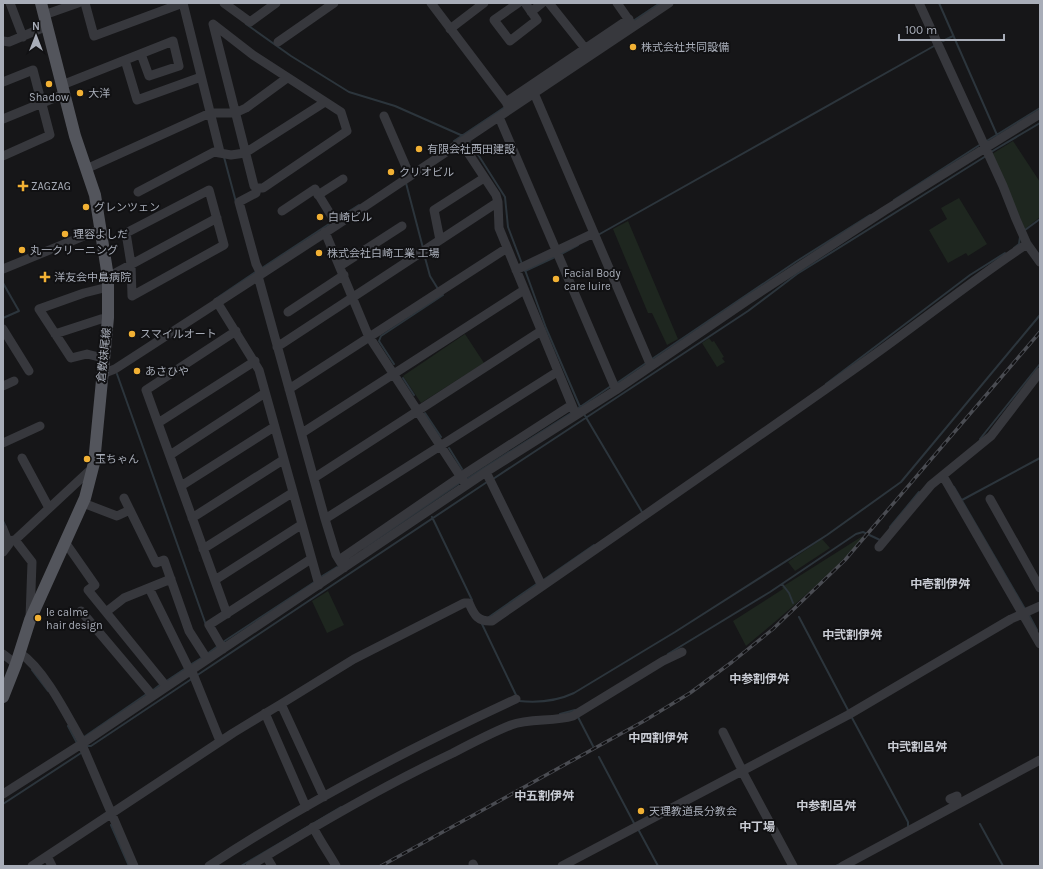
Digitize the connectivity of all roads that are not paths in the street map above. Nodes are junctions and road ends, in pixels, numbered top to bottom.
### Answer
1 (10, 3) edge
2 (41, 3) edge
3 (78, 3) edge
4 (84, 3) edge
5 (224, 3) edge
6 (276, 3) edge
7 (334, 3) edge
8 (431, 3) edge
9 (484, 3) edge
10 (518, 3) edge
11 (525, 3) edge
12 (542, 3) edge
13 (549, 3) edge
14 (617, 3) edge
15 (669, 3) edge
16 (919, 3) edge
17 (531, 12) junction
18 (631, 22) junction
19 (45, 24) junction
20 (450, 29) junction
21 (22, 34) junction
22 (3, 41) edge
23 (278, 42) dead end
24 (587, 51) junction
25 (141, 54) junction
26 (125, 60) junction
27 (201, 77) junction
28 (287, 78) junction
29 (3, 82) edge
30 (62, 92) junction
31 (534, 93) junction
32 (43, 102) junction
33 (325, 102) junction
34 (508, 105) junction
35 (212, 113) junction
36 (235, 113) junction
37 (1040, 114) edge
38 (384, 116) dead end
39 (499, 117) junction
40 (3, 119) edge
41 (461, 142) junction
42 (985, 148) junction
43 (222, 153) junction
44 (245, 153) junction
45 (3, 156) edge
46 (86, 169) junction
47 (408, 174) junction
48 (343, 178) dead end
49 (484, 178) junction
50 (258, 188) junction
51 (138, 192) dead end
52 (318, 195) junction
53 (498, 202) junction
54 (282, 211) dead end
55 (217, 218) junction
56 (335, 222) junction
57 (402, 226) dead end
58 (101, 229) junction
59 (325, 232) junction
60 (595, 236) junction
61 (440, 240) junction
62 (1027, 244) junction
63 (507, 248) junction
64 (558, 254) junction
65 (1040, 262) edge
66 (131, 264) junction
67 (3, 268) edge
68 (521, 268) junction
69 (342, 271) junction
70 (259, 272) junction
71 (106, 285) junction
72 (524, 290) junction
73 (352, 296) junction
74 (217, 302) junction
75 (288, 312) dead end
76 (105, 318) junction
77 (3, 329) edge
78 (236, 331) junction
79 (541, 331) junction
80 (55, 334) junction
81 (370, 338) junction
82 (277, 347) junction
83 (103, 358) junction
84 (255, 361) junction
85 (649, 363) junction
86 (29, 371) dead end
87 (557, 372) junction
88 (1040, 372) edge
89 (102, 374) junction
90 (393, 374) junction
91 (14, 381) dead end
92 (3, 386) edge
93 (614, 386) junction
94 (289, 389) junction
95 (265, 393) junction
96 (417, 410) junction
97 (573, 411) junction
98 (158, 423) junction
99 (40, 426) dead end
100 (274, 427) junction
101 (302, 433) junction
102 (3, 443) edge
103 (441, 446) junction
104 (170, 455) junction
105 (22, 458) dead end
106 (283, 460) junction
107 (93, 470) junction
108 (486, 472) junction
109 (946, 474) junction
110 (314, 478) junction
111 (463, 481) junction
112 (180, 486) junction
113 (292, 493) junction
114 (124, 498) dead end
115 (990, 499) dead end
116 (82, 503) junction
117 (49, 508) junction
118 (130, 510) junction
119 (192, 518) junction
120 (325, 519) junction
121 (301, 526) junction
122 (3, 529) edge
123 (12, 540) junction
124 (65, 542) junction
125 (879, 547) dead end
126 (203, 549) junction
127 (3, 552) edge
128 (311, 559) junction
129 (341, 564) junction
130 (171, 579) junction
131 (215, 580) junction
132 (318, 581) junction
133 (541, 583) junction
134 (149, 588) junction
135 (1040, 588) edge
136 (1040, 606) edge
137 (81, 611) dead end
138 (106, 612) junction
139 (227, 614) junction
140 (1026, 614) junction
141 (30, 620) junction
142 (1040, 644) edge
143 (221, 646) junction
144 (682, 652) dead end
145 (3, 654) edge
146 (206, 656) junction
147 (18, 658) junction
148 (191, 671) junction
149 (164, 684) junction
150 (150, 693) junction
151 (3, 697) edge
152 (516, 699) dead end
153 (281, 704) junction
154 (265, 713) junction
155 (723, 732) dead end
156 (220, 741) junction
157 (80, 742) junction
158 (1040, 760) edge
159 (742, 768) junction
160 (5, 790) edge
161 (324, 797) junction
162 (306, 806) junction
163 (109, 815) junction
164 (313, 827) junction
165 (47, 856) junction
166 (266, 856) junction
167 (32, 866) edge
168 (52, 866) edge
169 (134, 866) edge
170 (209, 866) edge
171 (250, 866) edge
172 (272, 866) edge
173 (336, 866) edge
174 (562, 866) edge
175 (793, 866) edge
176 (843, 866) edge

1 - 21 street
2 - 19 main road, 倉敷妹尾線
3 - 19 street
4 - 27 street
5 - 6 street
7 - 23 street
8 - 20 street
9 - 20 street
10 - 17 street
11 - 17 street
12 - 17 street
13 - 24 street
14 - 18 street
15 - 18 street
16 - 42 street
18 - 24 street
19 - 21 street
19 - 30 main road, 倉敷妹尾線
20 - 34 street
21 - 22 street
24 - 31 street
24 - 34 street
25 - 25 street
25 - 26 street
26 - 27 street
26 - 30 street
27 - 35 street
28 - 33 street
28 - 36 street
28 - 36 street
29 - 32 street
30 - 32 street
30 - 46 main road, 倉敷妹尾線
31 - 34 street
31 - 60 street
32 - 40 street
32 - 45 street
33 - 44 street
33 - 50 street
34 - 39 street
35 - 36 street
35 - 43 street
35 - 46 street
36 - 44 street
37 - 42 street
38 - 47 street
39 - 41 street
39 - 64 street
41 - 47 street
41 - 49 street
42 - 62 street
42 - 85 street
43 - 44 street
43 - 51 street
44 - 50 street
46 - 58 main road, 倉敷妹尾線
47 - 56 street
48 - 52 street
49 - 53 street
49 - 61 street
50 - 70 street
52 - 54 street
52 - 56 street
53 - 61 street
53 - 63 street
55 - 66 street
55 - 66 street
55 - 66 street
56 - 59 street
57 - 69 street
58 - 67 street
58 - 71 main road, 倉敷妹尾線
59 - 69 street
59 - 70 street
60 - 64 street
60 - 85 street
61 - 73 street
62 - 65 street
62 - 133 street
63 - 68 street
63 - 81 street
64 - 68 street
64 - 93 street
66 - 71 street
68 - 72 street
69 - 73 street
69 - 75 street
70 - 74 street
70 - 82 street
71 - 76 main road, 倉敷妹尾線
71 - 80 street
72 - 79 street
72 - 90 street
73 - 81 street
73 - 82 street
74 - 78 street
74 - 89 street
76 - 80 street
76 - 83 main road, 倉敷妹尾線
77 - 86 street
78 - 84 street
78 - 98 street
79 - 87 street
79 - 96 street
80 - 83 street
81 - 90 street
81 - 94 street
82 - 94 street
83 - 89 main road, 倉敷妹尾線
84 - 95 street
84 - 98 street
85 - 93 street
87 - 97 street
87 - 103 street
88 - 109 street
89 - 107 main road, 倉敷妹尾線
90 - 96 street
90 - 101 street
91 - 92 street
93 - 97 street
94 - 101 street
95 - 100 street
95 - 104 street
96 - 103 street
96 - 110 street
97 - 108 street
97 - 111 street
98 - 104 street
99 - 102 street
100 - 106 street
100 - 112 street
101 - 110 street
103 - 111 street
103 - 120 street
104 - 112 street
105 - 117 street
106 - 113 street
106 - 119 street
107 - 116 main road, 倉敷妹尾線
107 - 117 street
108 - 111 street
108 - 133 street
109 - 125 street
109 - 140 street
110 - 120 street
111 - 129 street
112 - 119 street
113 - 121 street
113 - 126 street
114 - 118 street
115 - 135 street
116 - 118 street
116 - 124 main road, 倉敷妹尾線
117 - 123 street
118 - 130 street
119 - 126 street
120 - 129 street
121 - 128 street
121 - 131 street
122 - 123 street
123 - 127 street
123 - 141 street
124 - 138 street
124 - 141 main road, 倉敷妹尾線
126 - 131 street
128 - 132 street
128 - 139 street
129 - 132 street
130 - 134 street
130 - 146 street
131 - 139 street
132 - 143 street
133 - 153 street
134 - 138 street
134 - 148 street
136 - 140 street
137 - 150 street
138 - 149 street
139 - 143 street
140 - 142 street
140 - 159 street
141 - 147 main road, 倉敷妹尾線
143 - 146 street
144 - 164 street
145 - 147 street
146 - 148 street
147 - 151 main road, 倉敷妹尾線
147 - 157 street
148 - 149 street
148 - 156 street
149 - 150 street
150 - 157 street
152 - 161 street
153 - 154 street
153 - 161 street
154 - 156 street
154 - 162 street
155 - 159 street
156 - 163 street
157 - 160 street
157 - 163 street
158 - 176 street
159 - 174 street
159 - 175 street
161 - 162 street
162 - 170 street
163 - 165 street
163 - 169 street
164 - 166 street
164 - 173 street
165 - 167 street
165 - 168 street
166 - 171 street
166 - 172 street

